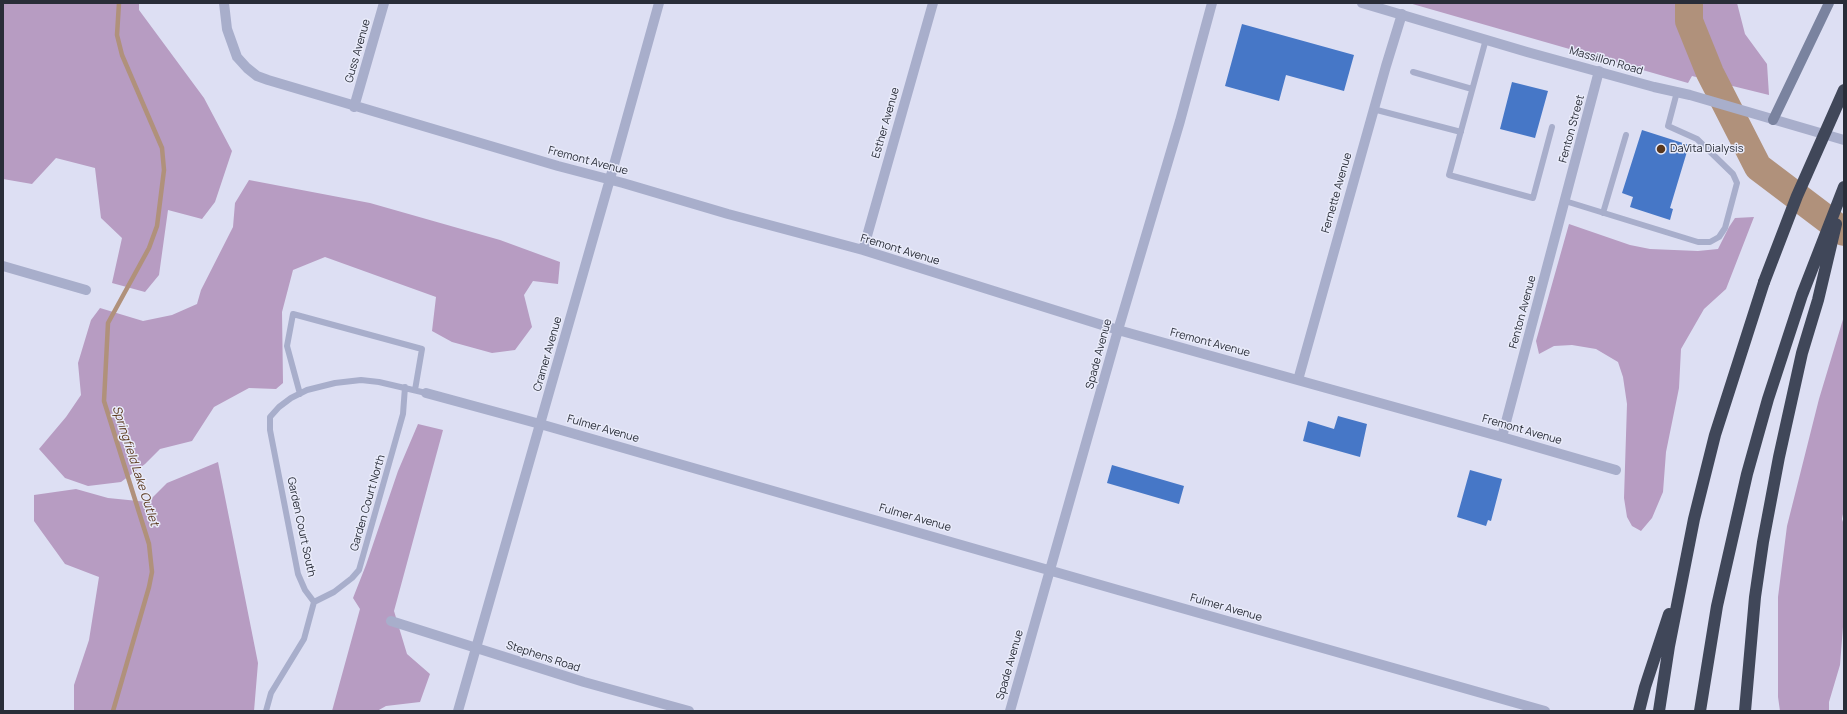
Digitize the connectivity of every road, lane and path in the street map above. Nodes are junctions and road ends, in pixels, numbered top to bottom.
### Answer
1 (224, 3) edge
2 (384, 3) edge
3 (659, 3) edge
4 (933, 3) edge
5 (1212, 3) edge
6 (1362, 3) edge
7 (1830, 3) edge
8 (1402, 14) junction
9 (1486, 39) junction
10 (1599, 71) junction
11 (1413, 72) dead end
12 (1472, 89) junction
13 (1844, 90) edge
14 (1678, 92) junction
15 (354, 106) junction
16 (1373, 109) junction
17 (1773, 120) junction
18 (1552, 127) dead end
19 (1461, 132) junction
20 (1626, 135) dead end
21 (1844, 140) edge
22 (610, 179) junction
23 (1844, 188) edge
24 (1566, 198) junction
25 (1603, 213) junction
26 (863, 250) junction
27 (3, 266) edge
28 (86, 290) dead end
29 (1118, 330) junction
30 (1298, 380) junction
31 (405, 387) junction
32 (415, 390) junction
33 (426, 393) joint
34 (300, 394) junction
35 (279, 407) joint
36 (540, 424) junction
37 (1502, 436) junction
38 (1616, 470) dead end
39 (1050, 569) junction
40 (1680, 586) junction
41 (314, 602) junction
42 (391, 621) dead end
43 (476, 647) junction
44 (266, 711) edge
45 (458, 711) edge
46 (689, 711) edge
47 (1010, 711) edge
48 (1545, 711) edge
49 (1639, 711) edge
50 (1659, 711) edge
51 (1700, 711) edge
52 (1745, 711) edge

1 - 15 street, Fremont Avenue
2 - 15 street, Guss Avenue
3 - 22 street, Cramer Avenue
4 - 26 street, Esther Avenue
5 - 29 street, Spade Avenue
6 - 8 street, Massillon Road
7 - 17 main road
8 - 9 street, Massillon Road
8 - 16 street, Fernette Avenue
9 - 10 street, Massillon Road
9 - 12 lane
10 - 14 street, Massillon Road
10 - 24 street, Fenton Street
11 - 12 lane
12 - 19 lane
13 - 40 highway, bridge
14 - 17 street, Massillon Road
14 - 25 lane
15 - 22 street, Fremont Avenue
16 - 19 lane
16 - 30 street, Fernette Avenue
17 - 21 street, Massillon Road
18 - 19 lane
20 - 25 lane
22 - 26 street, Fremont Avenue
22 - 36 street, Cramer Avenue
23 - 51 highway
23 - 52 highway
24 - 25 lane
24 - 37 street, Fenton Avenue
26 - 29 street, Fremont Avenue
27 - 28 street
29 - 30 street, Fremont Avenue
29 - 39 street, Spade Avenue
30 - 37 street, Fremont Avenue
31 - 32 lane, Fulmer Avenue
31 - 34 lane, Fulmer Avenue
31 - 41 lane, Garden Court North
32 - 33 lane, Fulmer Avenue
32 - 34 lane
33 - 36 street, Fulmer Avenue
34 - 35 lane, Fulmer Avenue
35 - 41 lane, Garden Court South
36 - 39 street, Fulmer Avenue
36 - 43 street, Cramer Avenue
37 - 38 street, Fremont Avenue
39 - 47 street, Spade Avenue
39 - 48 street, Fulmer Avenue
40 - 49 highway
40 - 50 highway
41 - 44 lane
42 - 43 street, Stephens Road
43 - 45 street, Cramer Avenue
43 - 46 street, Stephens Road

